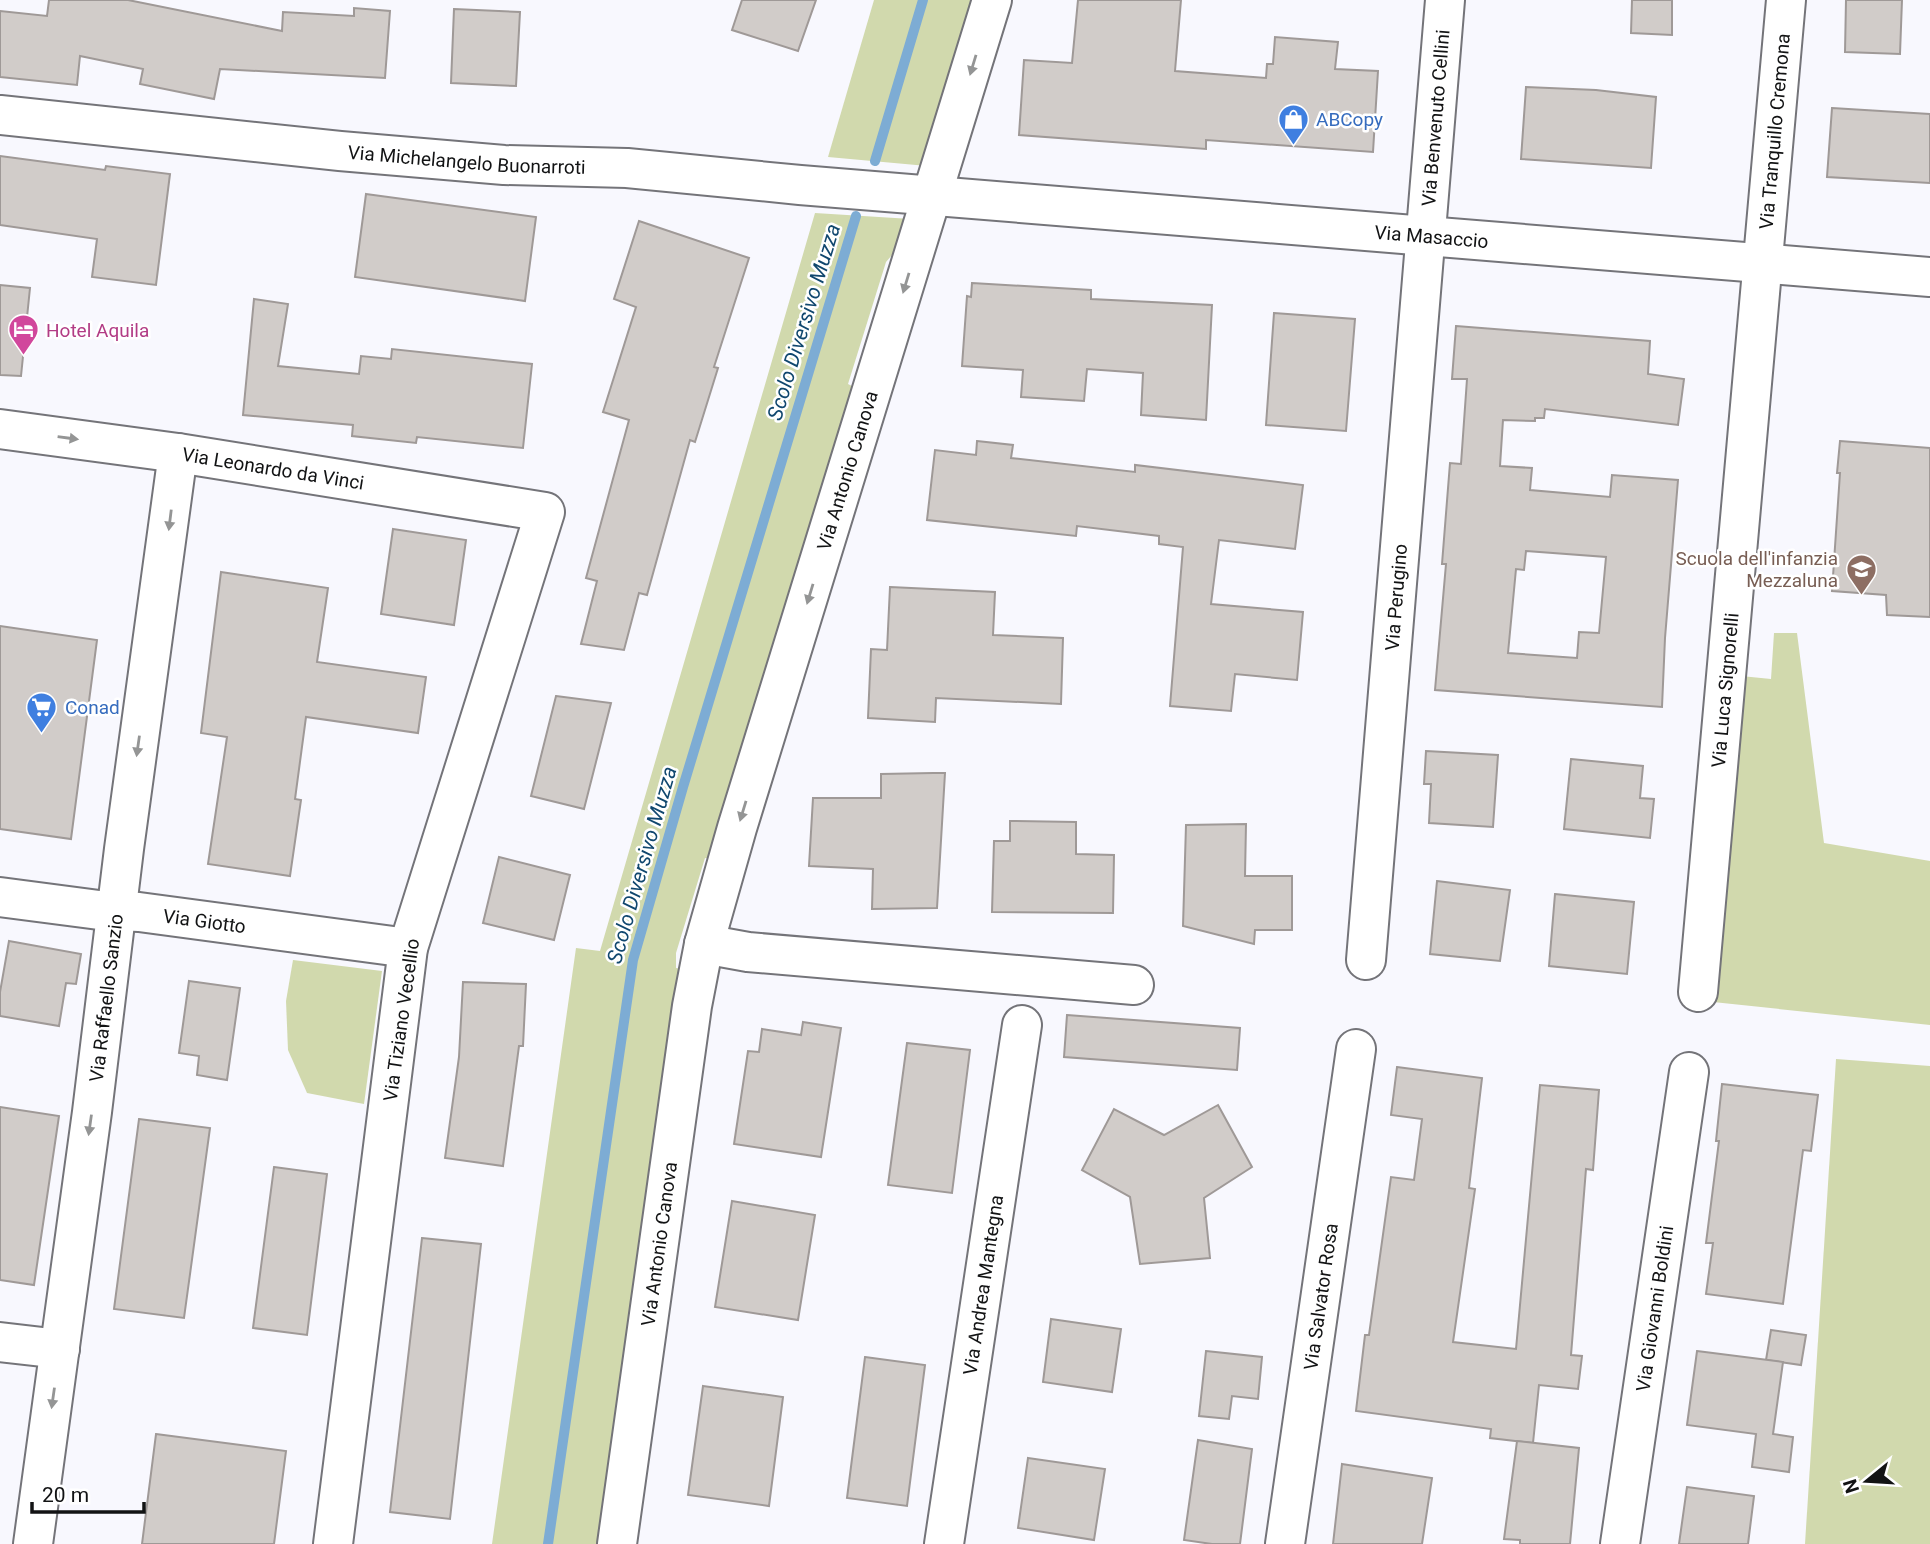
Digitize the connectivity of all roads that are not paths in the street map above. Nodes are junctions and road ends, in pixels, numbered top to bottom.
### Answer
1 (992, 0) edge
2 (1445, 0) edge
3 (1786, 0) edge
4 (0, 115) edge
5 (933, 195) junction
6 (1426, 236) junction
7 (1761, 263) junction
8 (1930, 277) edge
9 (0, 429) edge
10 (178, 453) junction
11 (545, 512) joint
12 (0, 897) edge
13 (117, 911) junction
14 (704, 944) junction
15 (408, 948) junction
16 (1366, 960) dead end
17 (1134, 985) dead end
18 (1698, 992) dead end
19 (1022, 1026) dead end
20 (1356, 1049) dead end
21 (1689, 1072) dead end
22 (0, 1342) edge
23 (60, 1349) junction
24 (33, 1544) edge
25 (334, 1544) edge
26 (617, 1544) edge
27 (944, 1544) edge
28 (1285, 1544) edge
29 (1620, 1544) edge

1 -> 5 street, Via Antonio Canova
2 - 6 street, Via Benvenuto Cellini
3 - 7 street, Via Tranquillo Cremona
4 - 5 street, Via Michelangelo Buonarroti
5 - 6 street, Via Masaccio
5 -> 14 street, Via Antonio Canova
6 - 7 street, Via Masaccio
6 - 16 street, Via Perugino
7 - 8 street, Via Masaccio
7 - 18 street, Via Luca Signorelli
9 -> 10 street, Via Leonardo da Vinci
10 - 11 street, Via Leonardo da Vinci
10 -> 13 street, Via Raffaello Sanzio
11 - 15 street, Via Tiziano Vecellio
12 - 13 street, Via Giotto
13 - 15 street, Via Giotto
13 -> 23 street, Via Raffaello Sanzio
14 - 17 street
14 - 26 street, Via Antonio Canova
15 - 25 street, Via Tiziano Vecellio
19 - 27 street, Via Andrea Mantegna
20 - 28 street, Via Salvator Rosa
21 - 29 street, Via Giovanni Boldini
22 - 23 street
23 -> 24 street, Via Raffaello Sanzio

